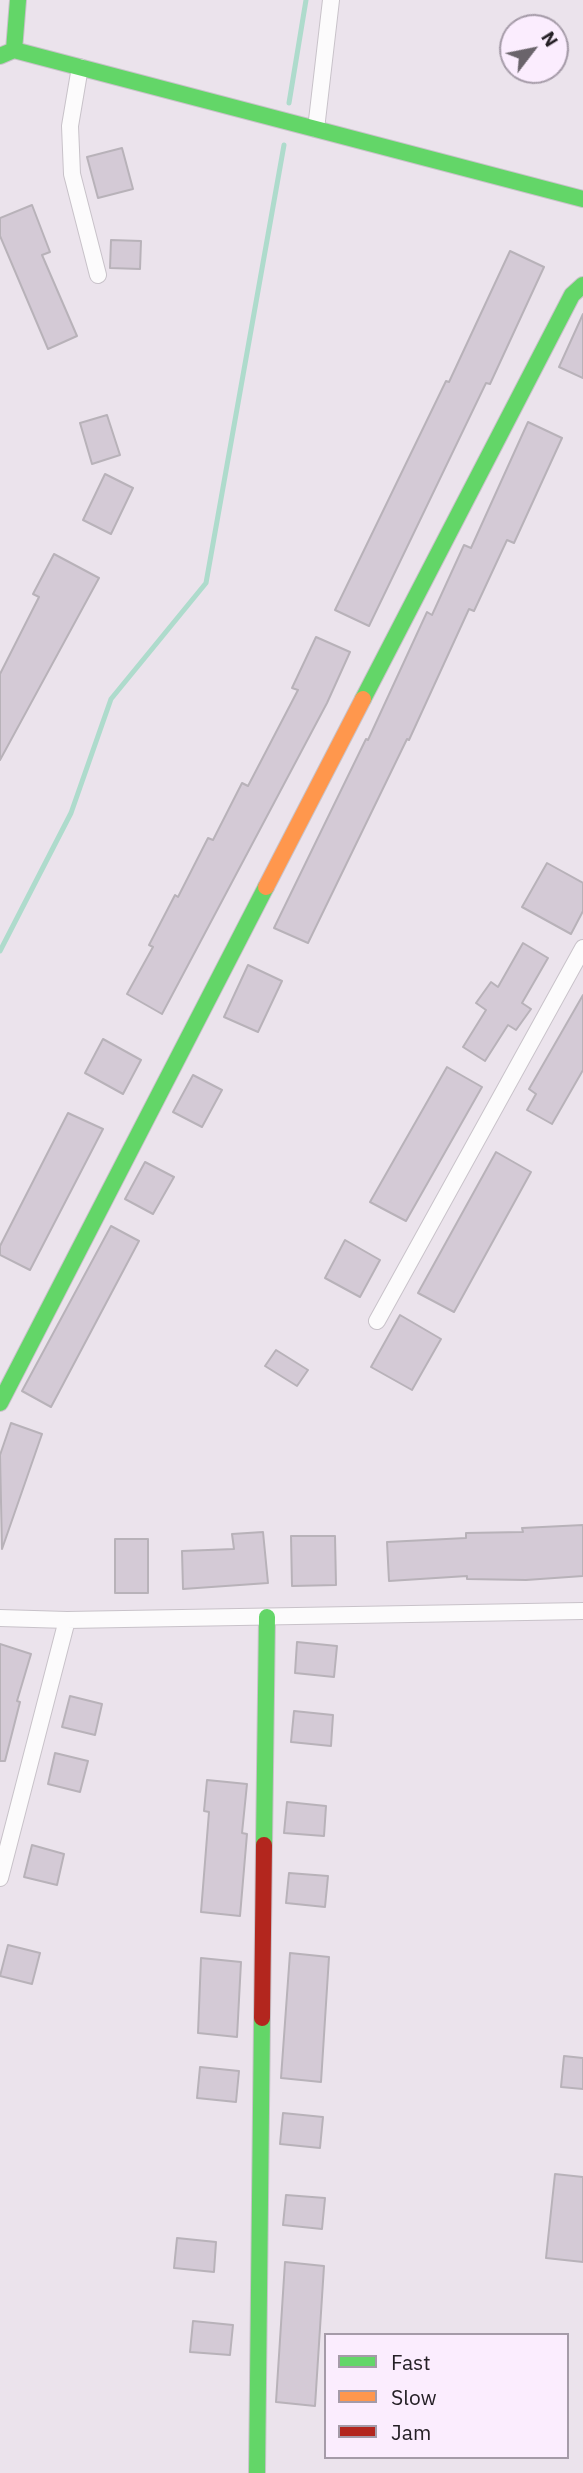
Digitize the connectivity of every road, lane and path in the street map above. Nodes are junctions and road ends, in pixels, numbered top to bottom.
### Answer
1 (18, 0) edge
2 (331, 0) edge
3 (7, 53) edge
4 (80, 67) junction
5 (316, 129) junction
6 (583, 199) edge
7 (98, 275) dead end
8 (583, 285) edge
9 (583, 948) edge
10 (377, 1321) dead end
11 (0, 1403) edge
12 (583, 1611) edge
13 (267, 1616) junction
14 (0, 1618) edge
15 (67, 1620) junction
16 (0, 1878) edge
17 (257, 2473) edge

1 - 3 street
2 - 5 street
3 - 4 street
4 - 5 street
4 - 7 street
5 - 6 street
8 - 11 street
9 - 10 street
12 - 13 street
13 - 15 street
13 - 17 street
14 - 15 street
15 - 16 street

